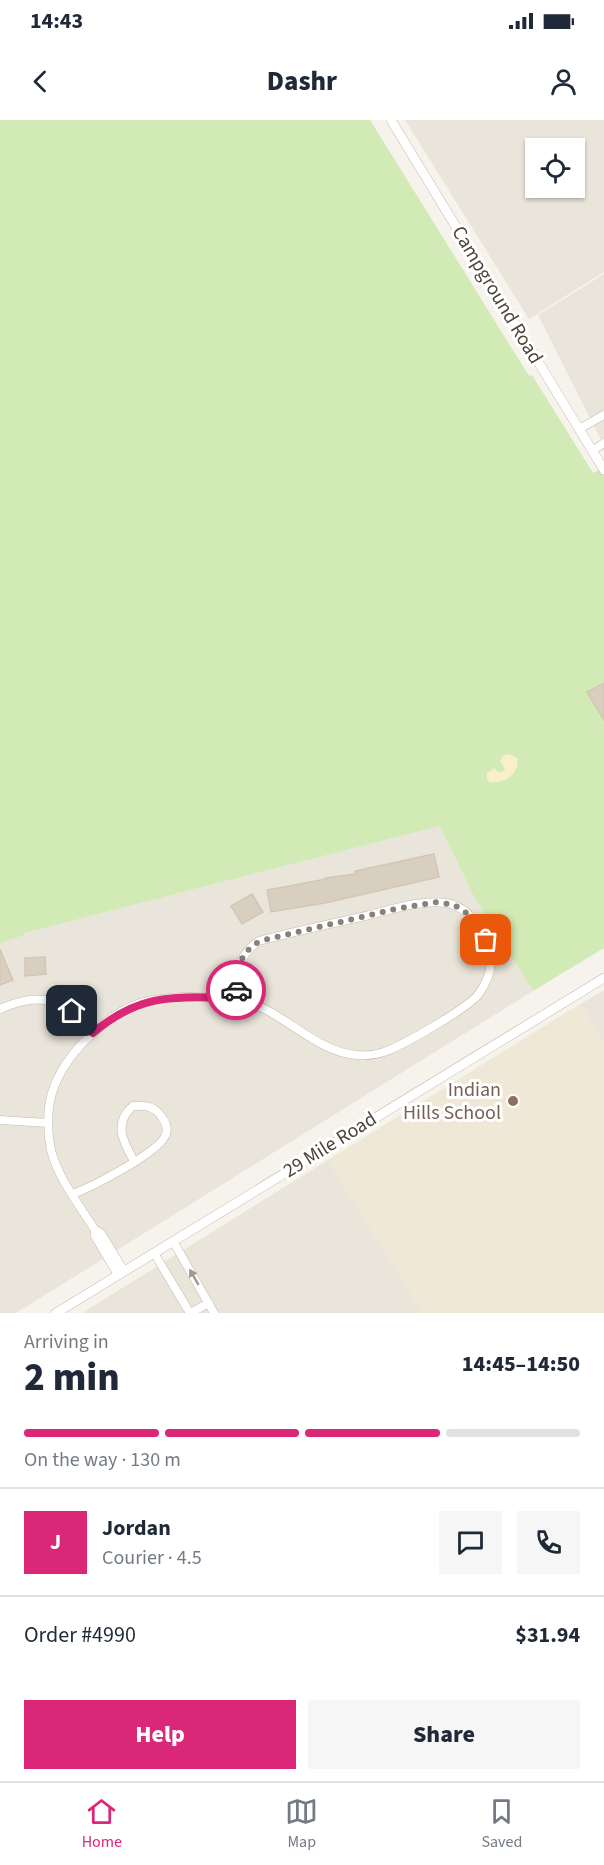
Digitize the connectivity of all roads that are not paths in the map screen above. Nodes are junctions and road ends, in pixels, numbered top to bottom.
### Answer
1 (391, 120) edge
2 (604, 415) edge
3 (579, 429) junction
4 (604, 443) edge
5 (592, 451) junction
6 (604, 470) edge
7 (604, 978) edge
8 (235, 998) junction
9 (0, 1009) edge
10 (93, 1033) junction
11 (0, 1120) edge
12 (48, 1123) junction
13 (134, 1161) junction
14 (73, 1194) junction
15 (173, 1241) junction
16 (154, 1252) junction
17 (121, 1273) junction
18 (209, 1303) junction
19 (56, 1313) edge
20 (190, 1313) edge
21 (213, 1313) edge

1 - 3 street, Campground Road
2 - 3 street
3 - 5 street, Campground Road
4 - 5 street
5 - 6 street, Campground Road
7 - 15 street, 29 Mile Road
8 - 8 street
8 - 10 street
9 - 10 street
10 - 12 street
11 - 12 street
12 - 14 street
13 - 13 street
13 - 14 street
14 - 17 street
15 - 16 street, 29 Mile Road
18 -> 15 street
16 - 17 street, 29 Mile Road
16 - 20 street
17 - 19 street, 29 Mile Road
18 - 20 street
18 - 21 street

